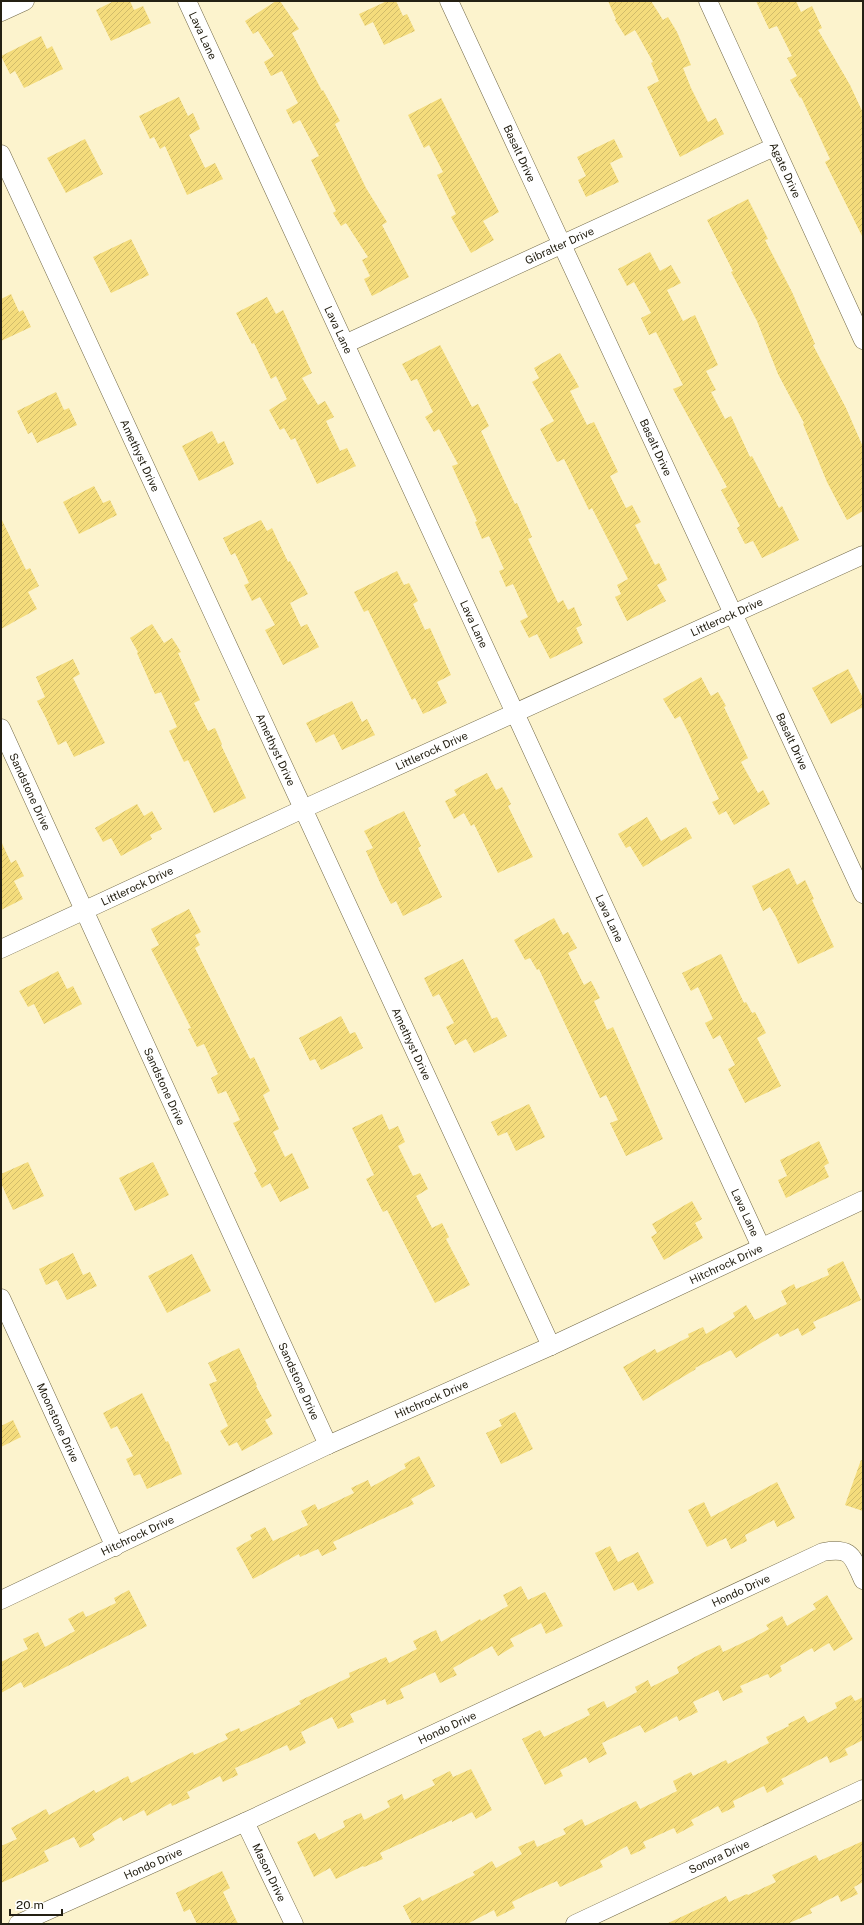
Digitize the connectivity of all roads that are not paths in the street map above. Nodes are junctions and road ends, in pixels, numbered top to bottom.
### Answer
1 (25, 1) edge
2 (187, 1) edge
3 (450, 1) edge
4 (708, 1) edge
5 (1, 12) edge
6 (774, 147) junction
7 (1, 154) edge
8 (562, 245) junction
9 (863, 340) edge
10 (345, 344) junction
11 (863, 555) edge
12 (734, 614) junction
13 (515, 712) junction
14 (1, 728) edge
15 (303, 809) junction
16 (863, 894) edge
17 (85, 912) junction
18 (1, 949) edge
19 (863, 1200) edge
20 (761, 1247) junction
21 (1, 1298) edge
22 (551, 1346) junction
23 (328, 1445) junction
24 (114, 1547) junction
25 (863, 1580) edge
26 (1, 1600) edge
27 (863, 1789) edge
28 (245, 1822) junction
29 (26, 1922) edge
30 (294, 1924) edge
31 (575, 1924) edge

1 - 5 street
2 - 10 street, Lava Lane
3 - 8 street, Basalt Drive
4 - 6 street, Agate Drive
6 - 8 street, Gibralter Drive
6 - 9 street, Agate Drive
7 - 15 street, Amethyst Drive
8 - 10 street, Gibralter Drive
8 - 12 street, Basalt Drive
10 - 13 street, Lava Lane
11 - 12 street, Littlerock Drive
12 - 13 street, Littlerock Drive
12 - 16 street, Basalt Drive
13 - 15 street, Littlerock Drive
13 - 20 street, Lava Lane
14 - 17 street, Sandstone Drive
15 - 17 street, Littlerock Drive
15 - 22 street, Amethyst Drive
17 - 18 street, Littlerock Drive
17 - 23 street, Sandstone Drive
19 - 20 street, Hitchrock Drive
20 - 22 street, Hitchrock Drive
21 - 24 street, Moonstone Drive
22 - 23 street, Hitchrock Drive
23 - 24 street, Hitchrock Drive
24 - 26 street, Hitchrock Drive
25 - 28 street, Hondo Drive
27 - 31 street, Sonora Drive
28 - 29 street, Hondo Drive
28 - 30 street, Mason Drive

